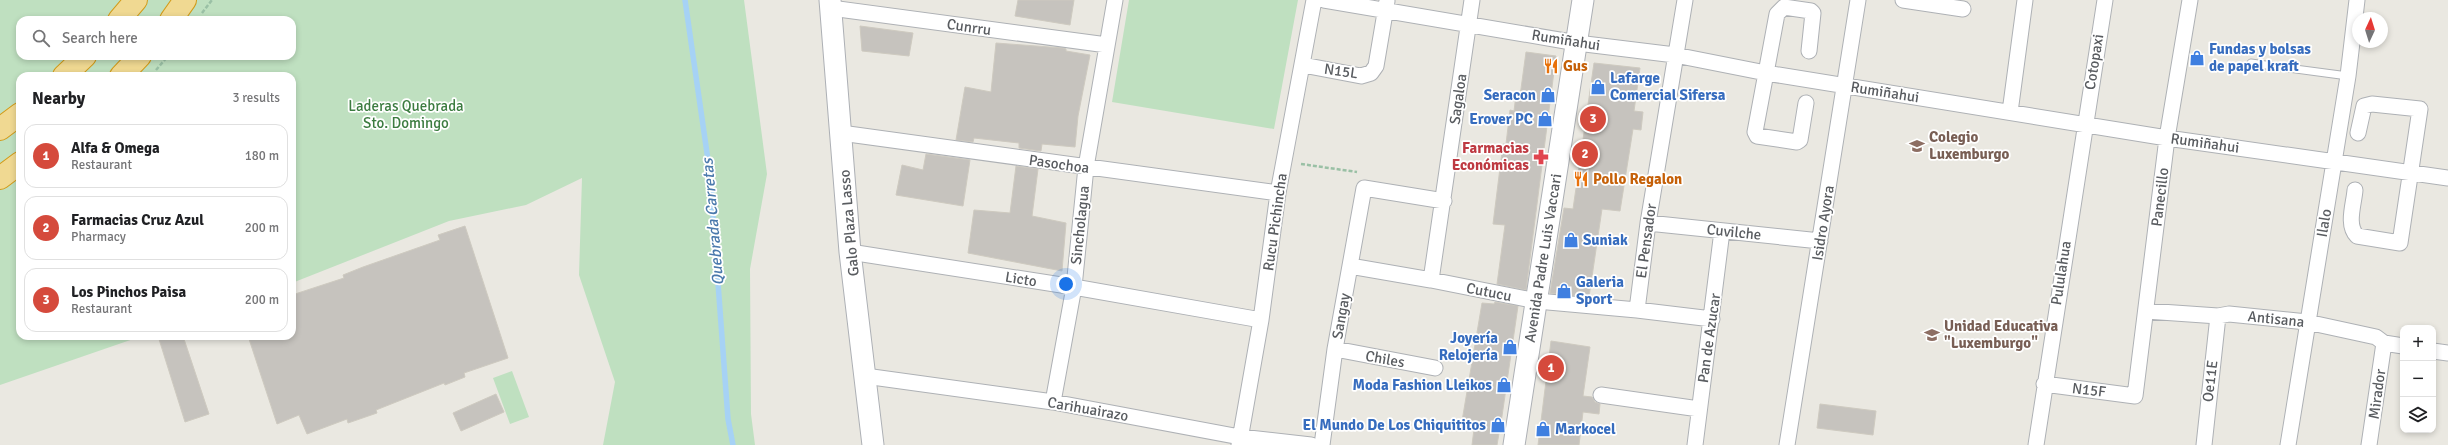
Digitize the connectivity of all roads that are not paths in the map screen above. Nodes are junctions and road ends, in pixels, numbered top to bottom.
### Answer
1 (136, 0) edge
2 (186, 0) edge
3 (1115, 0) edge
4 (1314, 0) edge
5 (1324, 0) edge
6 (1472, 0) edge
7 (1583, 0) edge
8 (1685, 0) edge
9 (1858, 0) edge
10 (1903, 0) edge
11 (2025, 0) edge
12 (2105, 0) edge
13 (2190, 0) edge
14 (2357, 0) edge
15 (831, 4) edge
16 (1386, 5) edge
17 (1963, 9) dead end
18 (122, 16) edge
19 (174, 16) edge
20 (1468, 23) junction
21 (1577, 43) junction
22 (1107, 45) junction
23 (1809, 51) dead end
24 (1675, 55) junction
25 (81, 60) edge
26 (2251, 63) dead end
27 (147, 64) edge
28 (1304, 65) junction
29 (68, 72) edge
30 (130, 72) edge
31 (1766, 73) junction
32 (2348, 76) junction
33 (1844, 86) junction
34 (1806, 103) dead end
35 (2010, 112) junction
36 (16, 117) edge
37 (2084, 125) junction
38 (0, 129) edge
39 (841, 133) junction
40 (2358, 133) dead end
41 (2167, 138) junction
42 (2334, 160) junction
43 (16, 166) edge
44 (1086, 167) junction
45 (2409, 172) junction
46 (0, 178) edge
47 (2448, 178) edge
48 (2356, 190) dead end
49 (1278, 193) junction
50 (1444, 201) junction
51 (1648, 223) junction
52 (1722, 231) junction
53 (1820, 241) junction
54 (850, 252) junction
55 (1350, 266) junction
56 (1438, 282) junction
57 (1074, 287) junction
58 (1536, 301) junction
59 (1637, 310) junction
60 (2146, 311) junction
61 (2218, 316) junction
62 (1712, 319) junction
63 (1261, 320) junction
64 (2307, 322) junction
65 (2384, 343) junction
66 (2400, 346) edge
67 (1335, 349) junction
68 (2436, 351) edge
69 (2448, 353) edge
70 (1435, 368) dead end
71 (865, 376) junction
72 (2044, 384) junction
73 (1601, 395) dead end
74 (2135, 396) joint
75 (1053, 402) junction
76 (1699, 409) junction
77 (1240, 441) edge
78 (873, 445) edge
79 (1311, 445) edge
80 (1322, 445) edge
81 (1514, 445) edge
82 (1694, 445) edge
83 (1787, 445) edge
84 (2036, 445) edge
85 (2204, 445) edge
86 (2288, 445) edge
87 (2369, 445) edge

1 - 18 highway
2 - 19 highway
3 - 22 street, Sincholagua
4 - 28 street, Rucu Pichincha
5 - 16 street, Rumiñahui
6 - 20 street, Sagaloa
7 - 21 main road, Avenida Padre Luis Vaccari
8 - 24 street, El Pensador
9 - 33 street, Isidro Ayora
10 - 17 street
11 - 35 street
12 - 37 street, Cotopaxi
13 - 41 street, Panecillo
14 - 32 street, Ilalo
15 - 22 street, Cunrru
15 - 39 main road, Galo Plaza Lasso
16 - 20 street, Rumiñahui
16 - 28 street, N15L
20 - 21 street, Rumiñahui
20 - 50 street, Sagaloa
21 - 24 street, Rumiñahui
21 - 58 main road, Avenida Padre Luis Vaccari
22 - 44 street, Sincholagua
23 - 31 street
24 - 31 street, Rumiñahui
24 - 51 street, El Pensador
25 - 29 highway
26 - 32 lane
27 - 30 highway
28 - 49 street, Rucu Pichincha
31 - 33 street, Rumiñahui
31 - 34 street
32 - 42 street, Ilalo
33 - 35 street, Rumiñahui
33 - 53 street, Isidro Ayora
35 - 37 street, Rumiñahui
36 - 38 highway
37 - 41 street, Rumiñahui
37 - 72 street, Pululahua
39 - 44 street, Pasochoa
39 - 54 main road, Galo Plaza Lasso
40 - 45 street
41 - 42 street, Rumiñahui
41 - 60 street, Panecillo
42 - 45 street, Rumiñahui
42 - 64 street, Ilalo
43 - 46 highway
44 - 49 street, Pasochoa
44 - 57 street, Sincholagua
45 - 47 street, Rumiñahui
45 - 48 street
49 - 63 street, Rucu Pichincha
50 - 55 street, Sangay
50 - 56 street, Sagaloa
51 - 52 street, Cuvilche
51 - 59 street, El Pensador
52 - 53 street, Cuvilche
52 - 62 street, Pan de Azucar
53 - 83 street, Isidro Ayora
54 - 57 street, Licto
54 - 71 main road, Galo Plaza Lasso
55 - 56 street, Cutucu
55 - 67 street, Sangay
56 - 58 street, Cutucu
57 - 63 street, Licto
57 - 75 street, Sincholagua
58 - 59 street, Cutucu
58 - 81 main road, Avenida Padre Luis Vaccari
59 - 62 street
60 - 61 street, Antisana
60 - 74 street, Panecillo
61 - 64 street, Antisana
61 - 85 street, Oe11E
62 - 76 street, Pan de Azucar
63 - 77 street, Rucu Pichincha
64 - 65 street, Antisana
64 - 86 street, Ilalo
65 - 66 street, Antisana
65 - 87 street, Mirador
67 - 70 street, Chiles
67 - 80 street, Sangay
68 - 69 street
71 - 75 street, Carihuairazo
71 - 78 main road, Galo Plaza Lasso
72 - 74 street, N15F
72 - 84 street, Pululahua
73 - 76 street
75 - 77 street, Carihuairazo
76 - 82 street, Pan de Azucar
77 - 79 street, Carihuairazo

